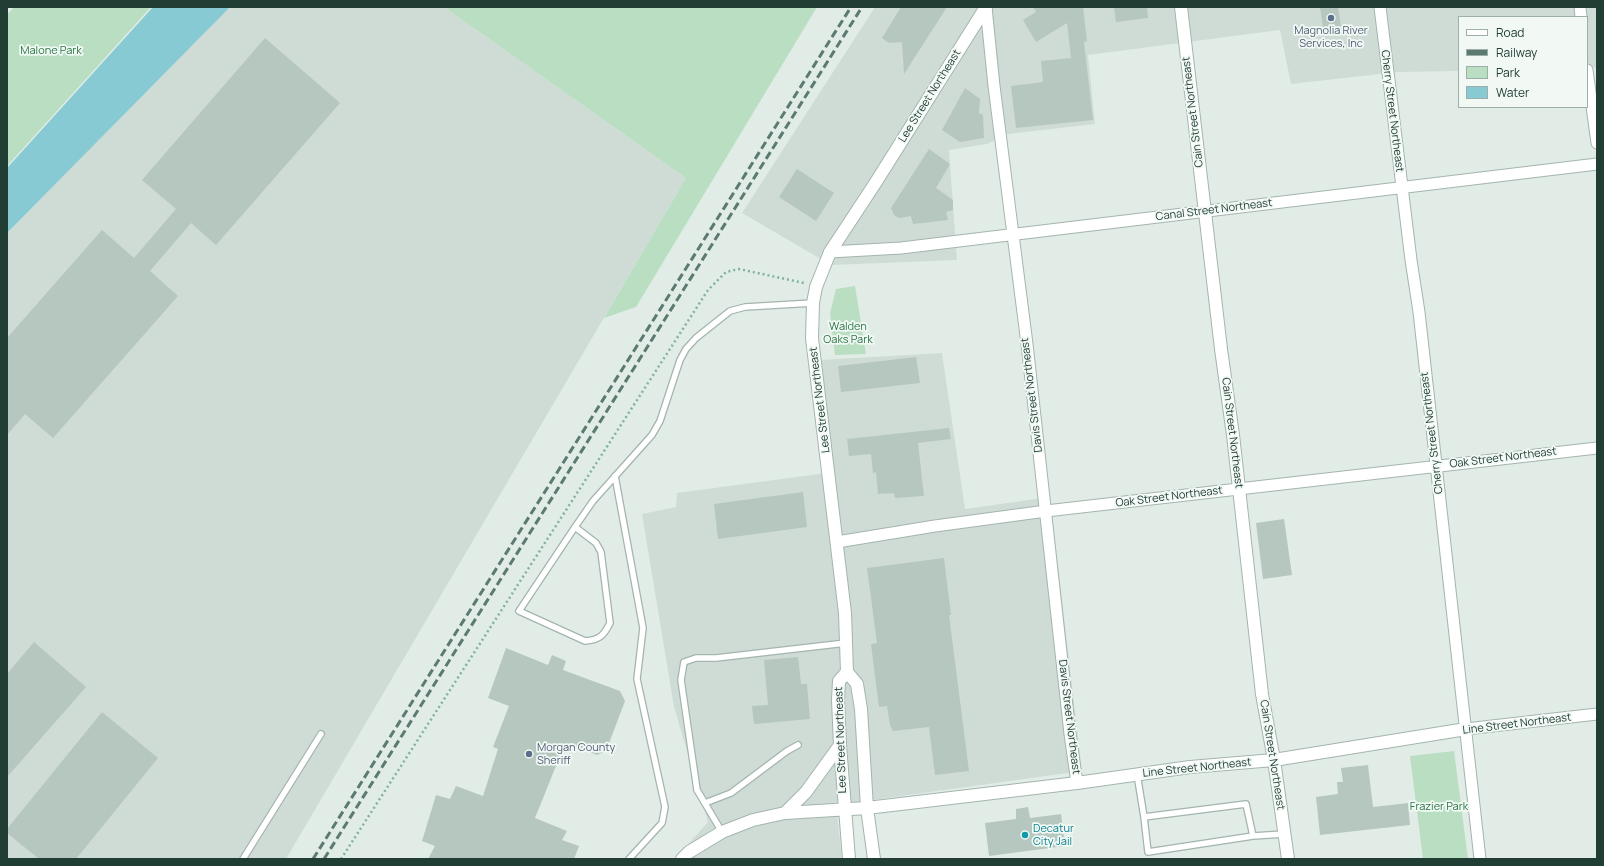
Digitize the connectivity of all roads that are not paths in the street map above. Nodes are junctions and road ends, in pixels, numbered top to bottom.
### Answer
1 (986, 7) edge
2 (1181, 7) edge
3 (1380, 7) edge
4 (1588, 77) edge
5 (1597, 143) edge
6 (1597, 164) edge
7 (1402, 187) junction
8 (1205, 211) junction
9 (1013, 234) junction
10 (830, 252) junction
11 (813, 304) junction
12 (1597, 448) edge
13 (1435, 466) junction
14 (615, 476) junction
15 (1239, 489) junction
16 (1046, 511) junction
17 (575, 527) junction
18 (837, 542) junction
19 (846, 643) junction
20 (846, 672) junction
21 (1597, 714) edge
22 (1466, 730) junction
23 (321, 734) dead end
24 (798, 745) dead end
25 (840, 745) junction
26 (1274, 760) junction
27 (1137, 774) junction
28 (1077, 783) junction
29 (705, 803) junction
30 (867, 808) junction
31 (845, 810) junction
32 (785, 813) junction
33 (1144, 817) junction
34 (722, 832) junction
35 (1284, 834) junction
36 (1253, 836) junction
37 (243, 859) edge
38 (629, 859) edge
39 (682, 859) edge
40 (848, 859) edge
41 (874, 859) edge
42 (1288, 859) edge
43 (1480, 859) edge

1 - 9 street, Davis Street Northeast
1 - 10 street, Lee Street Northeast
2 - 8 street, Cain Street Northeast
3 - 7 street, Cherry Street Northeast
4 - 5 street
6 - 7 street, Canal Street Northeast
7 - 8 street, Canal Street Northeast
7 - 13 street, Cherry Street Northeast
8 - 9 street, Canal Street Northeast
8 - 15 street, Cain Street Northeast
9 - 10 street, Canal Street Northeast
9 - 16 street, Davis Street Northeast
10 - 11 street, Lee Street Northeast
11 - 14 lane
11 - 18 street, Lee Street Northeast
12 - 13 street, Oak Street Northeast
13 - 15 street, Oak Street Northeast
13 - 22 street, Cherry Street Northeast
14 - 17 lane
14 - 38 lane
15 - 16 street, Oak Street Northeast
15 - 26 street, Cain Street Northeast
16 - 18 street, Oak Street Northeast
16 - 28 street, Davis Street Northeast
17 - 17 lane
18 - 19 street, Lee Street Northeast
19 - 20 street, Lee Street Northeast
19 - 29 lane
20 - 25 street, Lee Street Northeast
20 - 30 street, Lee Street Northeast
21 - 22 street, Line Street Northeast
22 - 26 street, Line Street Northeast
22 - 43 street, Cherry Street Northeast
23 - 37 lane
24 - 29 lane
25 - 31 street, Lee Street Northeast
25 - 32 street
26 - 27 street, Line Street Northeast
26 - 35 street, Cain Street Northeast
27 - 28 street, Line Street Northeast
27 - 33 lane
28 - 30 street, Line Street Northeast
29 - 34 lane
30 - 31 street
30 - 41 street, Lee Street Northeast
31 - 32 street
31 - 40 street, Lee Street Northeast
32 - 34 street
33 - 36 lane
33 - 36 lane
34 - 39 street
35 - 36 lane
35 - 42 street, Cain Street Northeast

